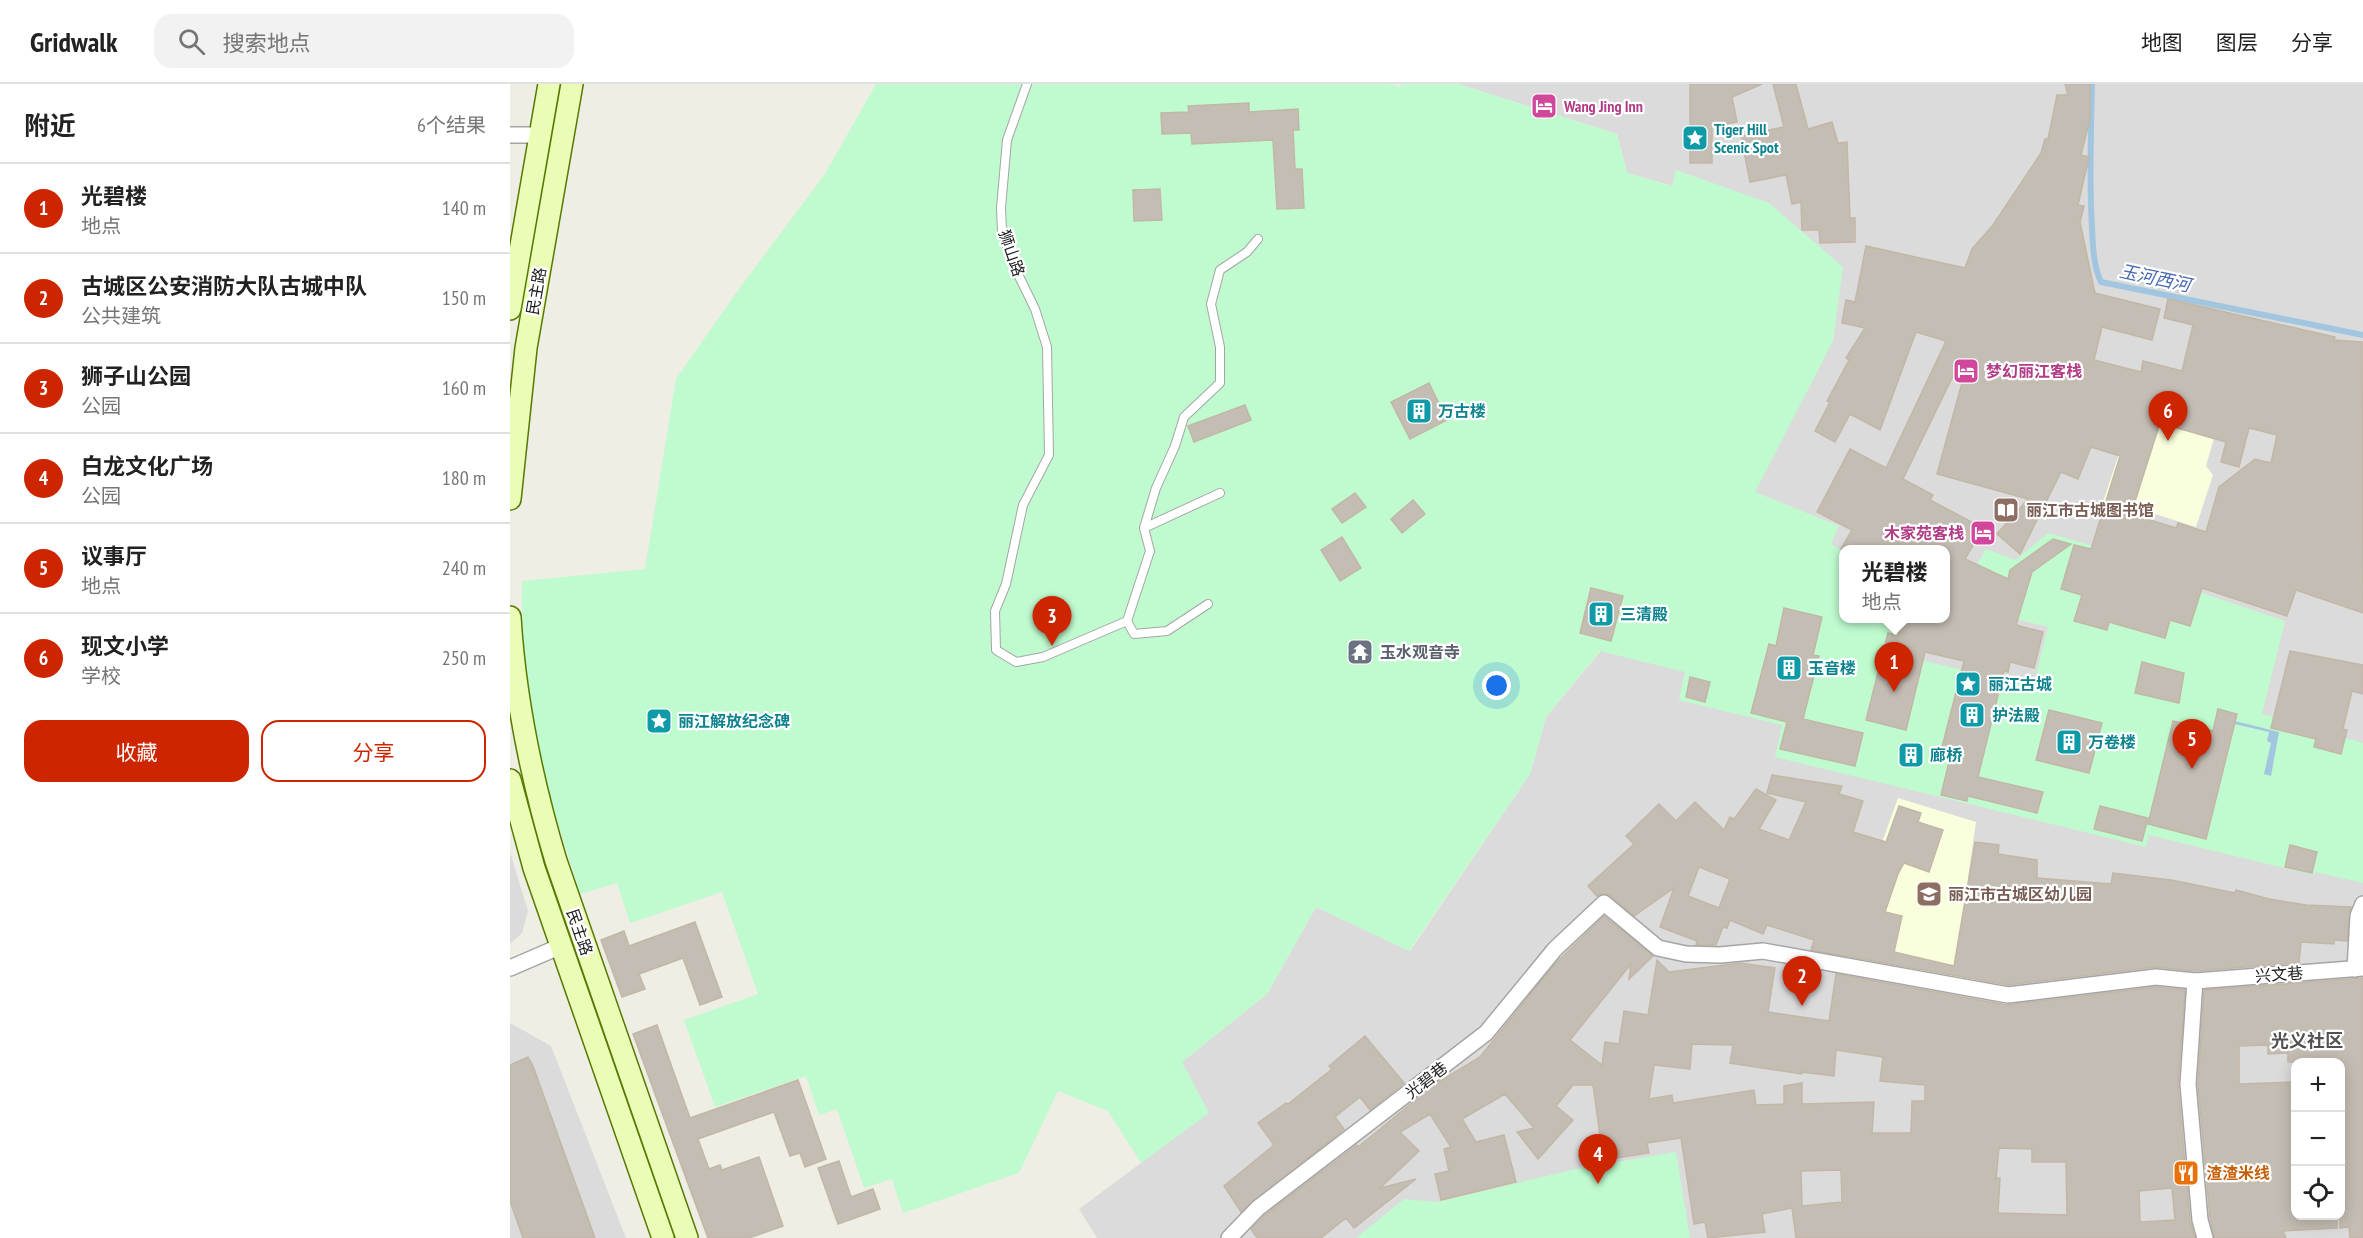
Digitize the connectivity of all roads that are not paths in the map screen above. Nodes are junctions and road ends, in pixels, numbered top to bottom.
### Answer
1 (549, 84) edge
2 (572, 84) edge
3 (1027, 84) edge
4 (510, 135) edge
5 (541, 135) junction
6 (1258, 239) dead end
7 (510, 306) edge
8 (1220, 493) dead end
9 (510, 500) edge
10 (1144, 528) junction
11 (1208, 604) dead end
12 (510, 617) edge
13 (1126, 621) junction
14 (510, 780) edge
15 (1604, 903) joint
16 (2363, 904) edge
17 (561, 946) junction
18 (510, 968) edge
19 (2359, 969) edge
20 (2195, 981) junction
21 (663, 1238) edge
22 (687, 1238) edge
23 (1229, 1238) edge
24 (2205, 1238) edge

1 - 5 main road, 民主路
2 - 9 main road, 民主路
3 - 13 lane, 狮山路
4 - 5 street
5 - 7 main road, 民主路
6 - 10 lane
8 - 10 lane
10 - 13 lane
11 - 13 lane
12 - 22 main road, 民主路
14 - 17 main road, 民主路
15 - 20 street, 兴文巷
15 - 23 street, 光碧巷
16 - 19 street
17 - 18 street
17 - 21 main road, 民主路
19 - 20 street, 兴文巷
20 - 24 street

